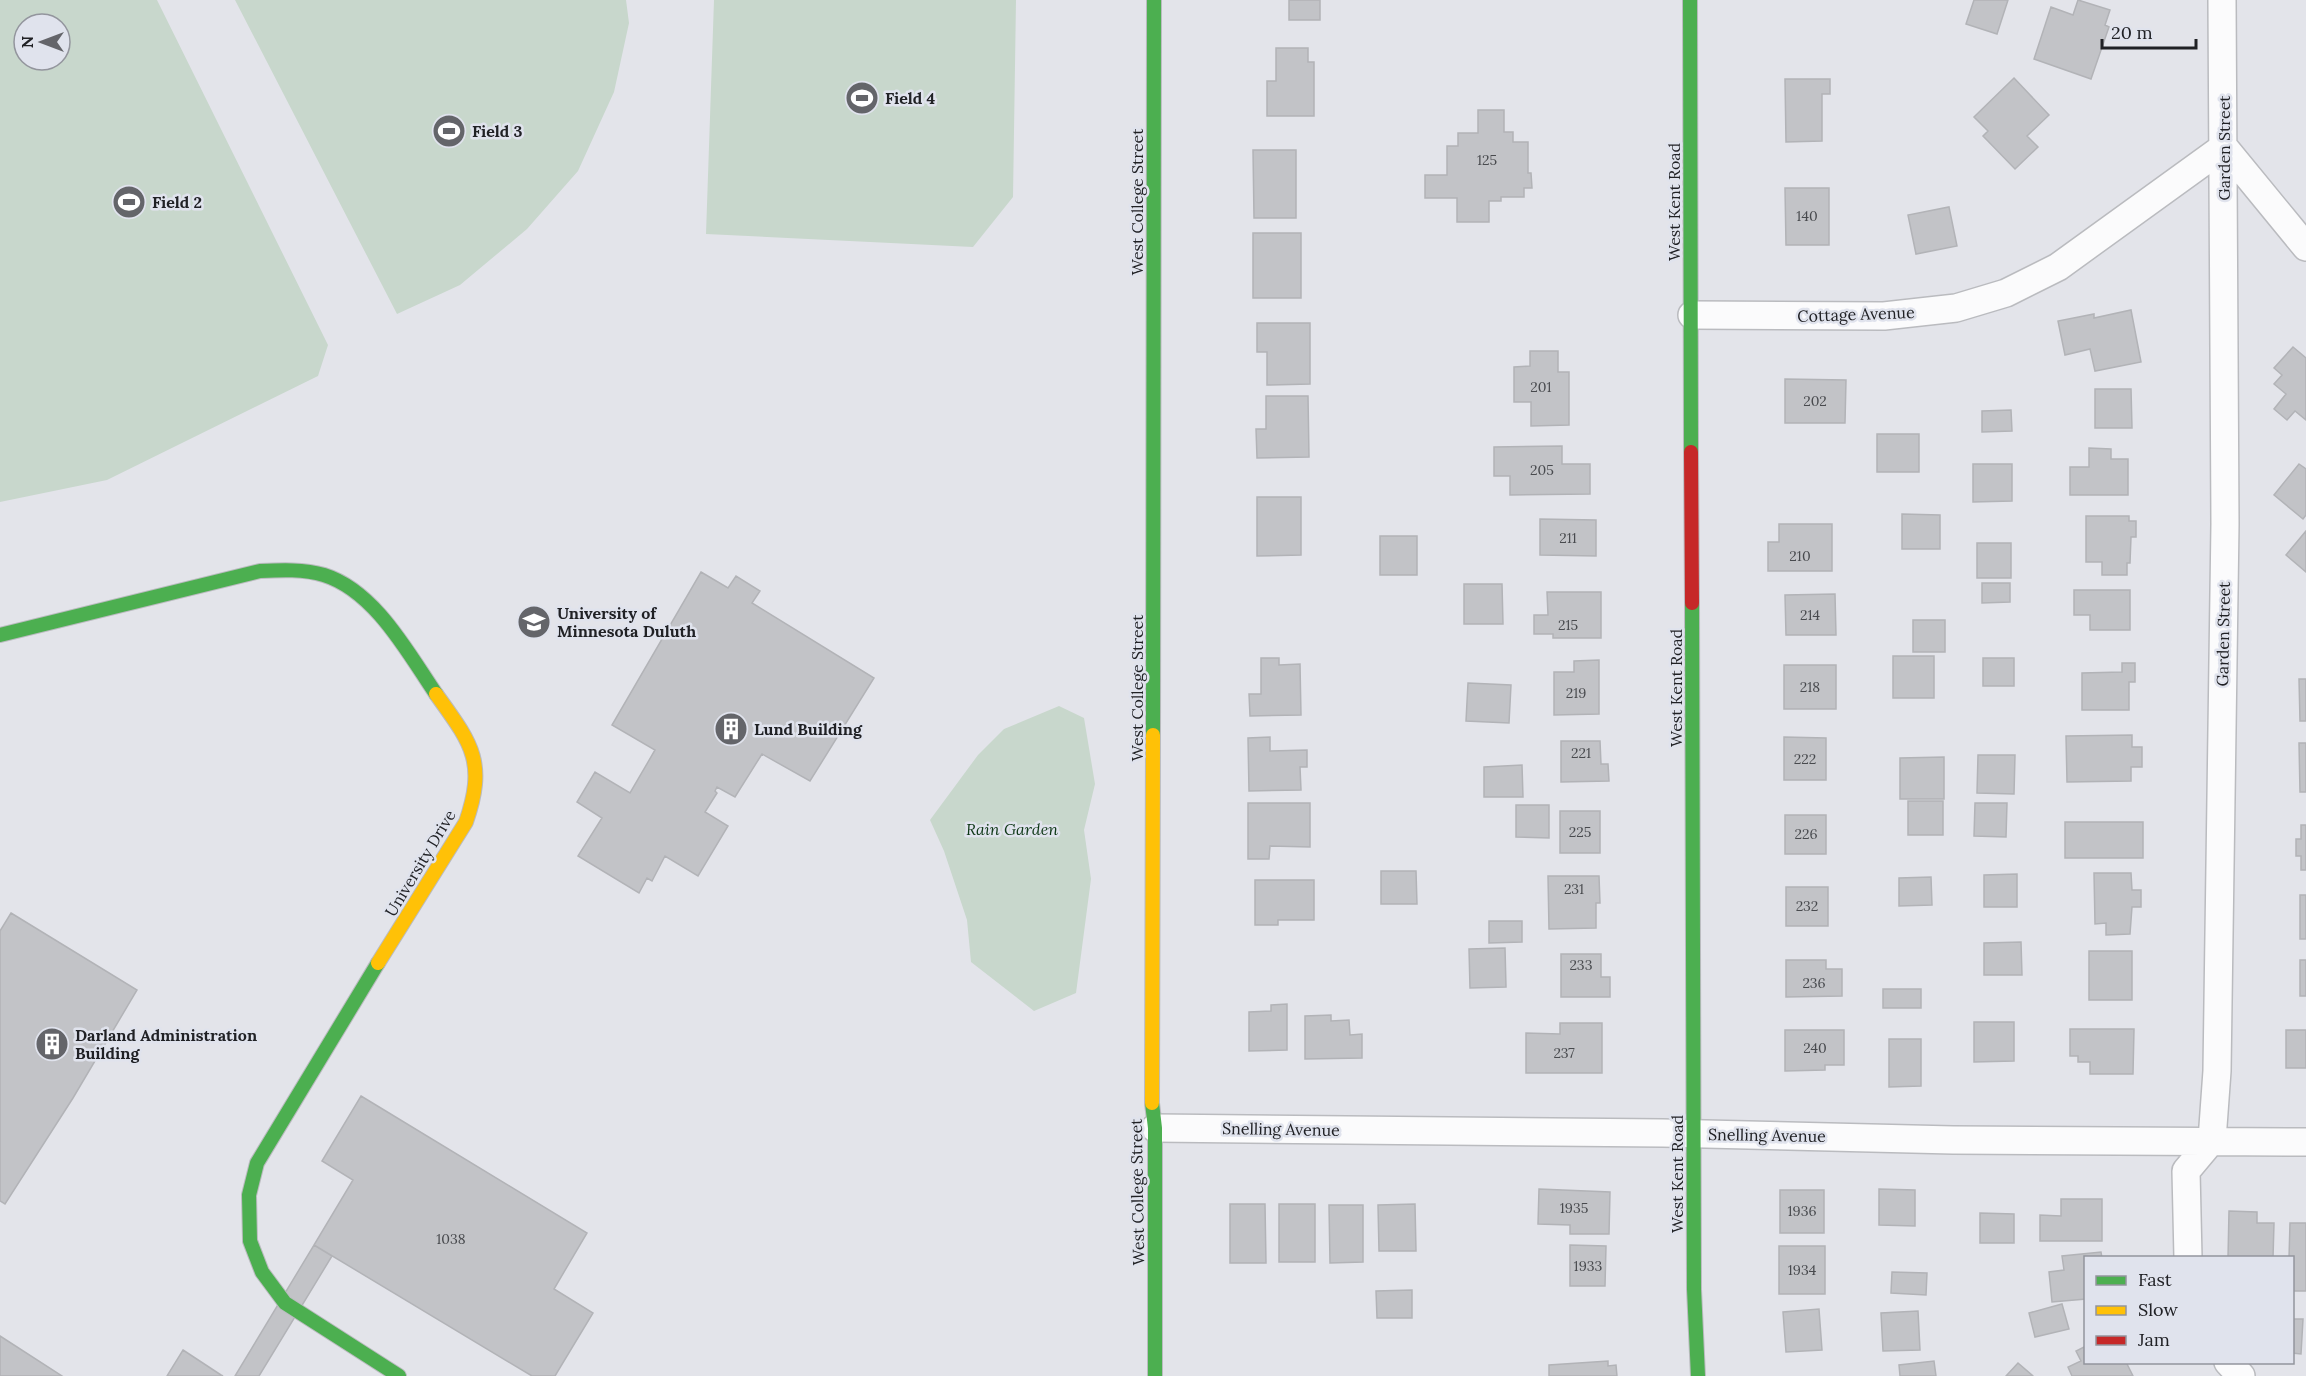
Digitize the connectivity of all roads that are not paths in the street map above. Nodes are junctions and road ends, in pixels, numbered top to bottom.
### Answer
1 (1154, 0) edge
2 (1690, 0) edge
3 (2222, 0) edge
4 (2224, 147) junction
5 (2306, 247) edge
6 (1692, 315) junction
7 (0, 635) edge
8 (1155, 1128) junction
9 (1693, 1133) junction
10 (2212, 1140) junction
11 (2306, 1142) edge
12 (2188, 1256) edge
13 (2230, 1364) edge
14 (399, 1376) edge
15 (1155, 1376) edge
16 (1698, 1376) edge
17 (2241, 1376) edge

1 - 8 street, West College Street
2 - 6 street, West Kent Road
3 - 4 street, Garden Street
4 - 5 street
4 - 6 street, Cottage Avenue
4 - 10 street, Garden Street
6 - 9 street, West Kent Road
7 - 14 street, University Drive
8 - 9 street, Snelling Avenue
8 - 15 street, West College Street
9 - 10 street, Snelling Avenue
9 - 16 street, West Kent Road
10 - 11 street, Snelling Avenue
10 - 12 street
13 - 17 street

